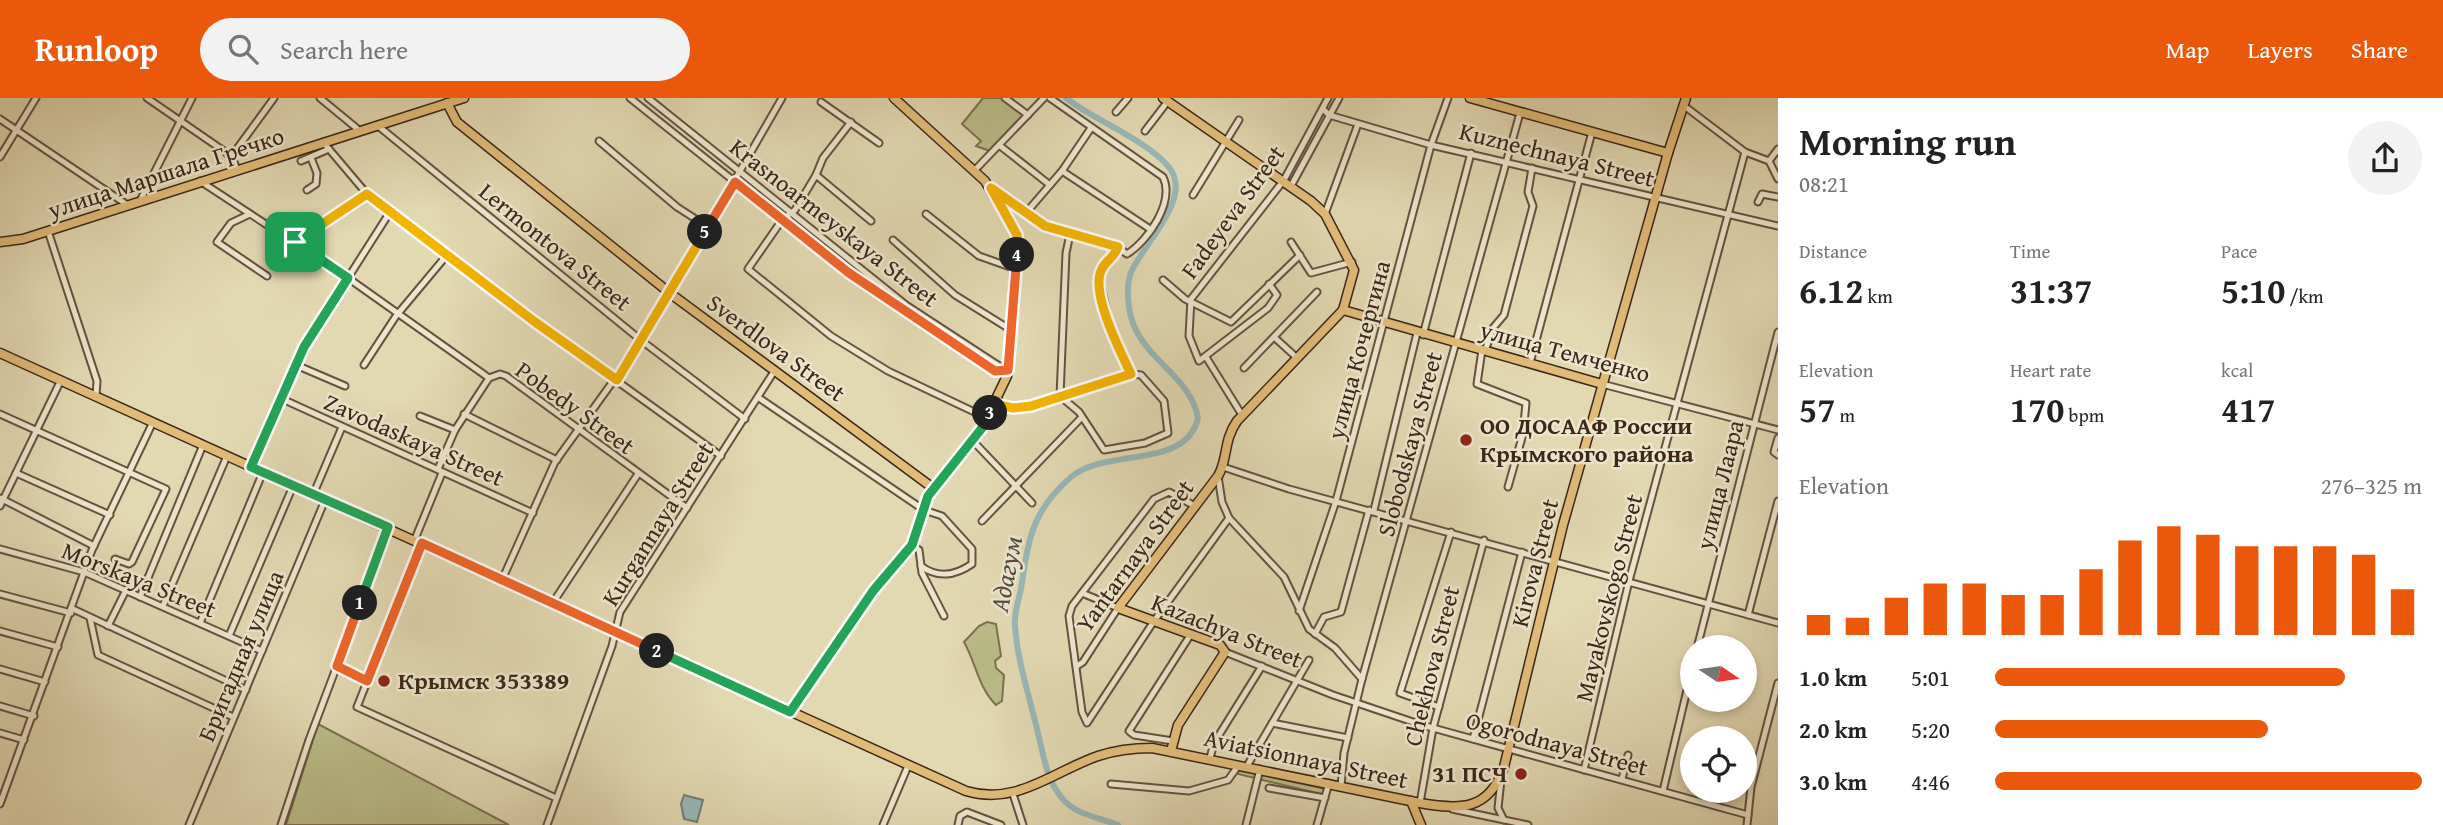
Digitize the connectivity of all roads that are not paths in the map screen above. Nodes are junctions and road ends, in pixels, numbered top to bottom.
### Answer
1 (36, 98) edge
2 (147, 98) edge
3 (192, 98) edge
4 (274, 98) edge
5 (320, 98) edge
6 (464, 98) edge
7 (630, 98) edge
8 (648, 98) edge
9 (782, 98) edge
10 (894, 98) edge
11 (1005, 98) edge
12 (1047, 98) edge
13 (1128, 98) edge
14 (1328, 98) edge
15 (1339, 98) edge
16 (1448, 98) edge
17 (1470, 98) edge
18 (1167, 99) edge
19 (448, 100) edge
20 (821, 102) dead end
21 (1685, 102) edge
22 (1323, 109) junction
23 (1116, 112) dead end
24 (1521, 113) junction
25 (1028, 115) junction
26 (1329, 115) junction
27 (0, 119) edge
28 (180, 120) junction
29 (1239, 120) dead end
30 (850, 122) junction
31 (1358, 124) junction
32 (377, 125) junction
33 (1091, 128) junction
34 (16, 130) junction
35 (360, 131) junction
36 (1145, 131) dead end
37 (1592, 132) junction
38 (599, 141) dead end
39 (1227, 142) junction
40 (879, 143) dead end
41 (999, 145) junction
42 (1431, 145) junction
43 (326, 146) junction
44 (1778, 149) edge
45 (1745, 152) junction
46 (1471, 153) junction
47 (1668, 153) junction
48 (0, 157) edge
49 (231, 157) junction
50 (311, 158) junction
51 (301, 161) dead end
52 (1507, 161) junction
53 (1769, 161) junction
54 (1532, 168) junction
55 (237, 170) junction
56 (974, 171) junction
57 (1062, 171) junction
58 (740, 172) junction
59 (816, 175) junction
60 (1778, 178) edge
61 (1581, 180) junction
62 (200, 181) junction
63 (735, 182) junction
64 (1287, 183) junction
65 (1050, 186) junction
66 (991, 188) junction
67 (307, 190) dead end
68 (367, 194) junction
69 (1193, 195) dead end
70 (1655, 197) junction
71 (1778, 197) edge
72 (141, 199) junction
73 (1758, 202) dead end
74 (126, 204) junction
75 (390, 212) junction
76 (791, 213) junction
77 (250, 214) junction
78 (926, 214) dead end
79 (1025, 214) junction
80 (1325, 214) junction
81 (1727, 214) junction
82 (782, 220) junction
83 (871, 221) dead end
84 (1778, 226) edge
85 (708, 227) junction
86 (1150, 229) junction
87 (48, 231) junction
88 (1070, 234) junction
89 (893, 240) dead end
90 (0, 242) edge
91 (295, 242) junction
92 (1291, 242) dead end
93 (1118, 247) junction
94 (447, 255) junction
95 (1300, 255) junction
96 (1352, 262) junction
97 (1016, 270) junction
98 (267, 276) dead end
99 (348, 278) junction
100 (1163, 280) dead end
101 (1269, 284) junction
102 (1317, 292) dead end
103 (671, 294) junction
104 (1191, 299) junction
105 (1343, 310) junction
106 (400, 313) junction
107 (1384, 324) junction
108 (1011, 330) junction
109 (1778, 332) edge
110 (1420, 334) junction
111 (1274, 337) junction
112 (642, 341) junction
113 (1456, 343) junction
114 (1483, 351) junction
115 (0, 352) edge
116 (1206, 357) junction
117 (1296, 357) junction
118 (1530, 363) junction
119 (296, 365) junction
120 (364, 365) dead end
121 (1244, 368) dead end
122 (775, 370) junction
123 (1006, 370) junction
124 (1131, 374) junction
125 (489, 378) junction
126 (61, 380) junction
127 (617, 380) junction
128 (1602, 384) junction
129 (345, 386) dead end
130 (96, 396) junction
131 (1060, 396) junction
132 (280, 398) junction
133 (759, 398) junction
134 (1678, 402) junction
135 (994, 404) junction
136 (0, 414) edge
137 (464, 414) junction
138 (1241, 415) junction
139 (420, 416) dead end
140 (1082, 417) junction
141 (987, 418) junction
142 (745, 419) junction
143 (153, 422) junction
144 (1754, 422) junction
145 (342, 426) junction
146 (36, 430) junction
147 (455, 430) junction
148 (578, 430) junction
149 (1778, 430) edge
150 (1778, 438) edge
151 (972, 440) junction
152 (203, 445) junction
153 (1778, 455) edge
154 (227, 456) junction
155 (721, 456) junction
156 (557, 460) junction
157 (251, 467) junction
158 (1223, 467) junction
159 (440, 471) junction
160 (130, 472) junction
161 (263, 472) junction
162 (16, 473) junction
163 (638, 474) junction
164 (1218, 476) junction
165 (293, 486) junction
166 (1017, 487) junction
167 (1508, 487) dead end
168 (933, 488) junction
169 (313, 495) junction
170 (325, 500) junction
171 (1336, 500) junction
172 (1, 501) edge
173 (1778, 502) edge
174 (1032, 503) dead end
175 (1193, 505) junction
176 (687, 508) junction
177 (924, 510) junction
178 (1372, 510) junction
179 (533, 513) junction
180 (110, 515) junction
181 (1229, 518) junction
182 (1409, 520) junction
183 (982, 521) dead end
184 (388, 527) junction
185 (1451, 532) junction
186 (1484, 540) junction
187 (419, 541) junction
188 (912, 545) junction
189 (94, 546) junction
190 (0, 549) edge
191 (1522, 552) junction
192 (116, 559) dead end
193 (1555, 560) junction
194 (921, 566) junction
195 (84, 572) junction
196 (502, 580) junction
197 (1629, 581) junction
198 (126, 590) junction
199 (1082, 593) junction
200 (0, 594) edge
201 (140, 597) junction
202 (1708, 603) junction
203 (552, 604) junction
204 (163, 606) junction
205 (1118, 608) junction
206 (72, 611) junction
207 (1299, 611) junction
208 (1748, 615) junction
209 (944, 616) dead end
210 (90, 618) junction
211 (1154, 621) junction
212 (200, 623) junction
213 (1778, 623) edge
214 (108, 626) junction
215 (0, 631) edge
216 (615, 633) junction
217 (1191, 634) junction
218 (1315, 634) junction
219 (1701, 635) edge
220 (229, 636) junction
221 (58, 646) junction
222 (262, 651) junction
223 (1225, 652) junction
224 (1308, 660) dead end
225 (337, 666) junction
226 (1077, 666) junction
227 (1262, 666) junction
228 (0, 669) edge
229 (1363, 679) junction
230 (1298, 680) junction
231 (367, 681) junction
232 (45, 682) junction
233 (1778, 682) edge
234 (246, 690) junction
235 (1358, 703) junction
236 (0, 705) edge
237 (1439, 706) junction
238 (790, 712) junction
239 (1681, 712) edge
240 (34, 716) junction
241 (233, 717) junction
242 (1272, 723) junction
243 (1433, 728) junction
244 (0, 733) edge
245 (1348, 738) junction
246 (1473, 739) junction
247 (24, 740) junction
248 (1172, 746) junction
249 (1509, 749) junction
250 (1629, 755) dead end
251 (1210, 758) junction
252 (1243, 765) junction
253 (908, 766) junction
254 (1504, 767) junction
255 (1260, 769) junction
256 (1584, 770) junction
257 (1622, 779) junction
258 (1329, 783) junction
259 (1111, 784) dead end
260 (1341, 786) junction
261 (1269, 788) dead end
262 (1662, 791) junction
263 (1013, 794) junction
264 (556, 798) junction
265 (1325, 798) junction
266 (1411, 801) junction
267 (1420, 803) junction
268 (0, 804) edge
269 (1451, 808) junction
270 (1748, 815) junction
271 (1504, 820) junction
272 (189, 825) edge
273 (281, 825) edge
274 (547, 825) edge
275 (883, 825) edge
276 (958, 825) edge
277 (1001, 825) edge
278 (1023, 825) edge
279 (1246, 825) edge
280 (1317, 825) edge
281 (1421, 825) edge
282 (1528, 825) edge
283 (1747, 825) edge

1 - 34 street
2 - 28 street
3 - 28 street
4 - 49 street
5 - 35 street
6 - 19 main road, улица Маршала Гречко
7 - 63 street, Krasnoarmeyskaya Street
8 - 58 street, Krasnoarmeyskaya Street
9 - 58 street
10 - 56 main road
11 - 25 street
12 - 25 street
12 - 33 street
13 - 23 street
14 - 22 street, Fadeyeva Street
15 - 26 street, Fadeyeva Street
16 - 42 street, улица Кочергина
17 - 24 main road
18 - 36 street
18 - 39 main road
19 - 32 main road, улица Маршала Гречко
19 - 103 main road, Sverdlova Street
20 - 30 street
21 - 45 street
21 - 47 main road, Kirova Street
22 - 26 street
22 - 64 street, Fadeyeva Street
24 - 37 main road
24 - 52 street, Slobodskaya Street
25 - 41 street
26 - 31 street, Kuznechnaya Street
26 - 64 street, Fadeyeva Street
27 - 34 street
28 - 49 street
28 - 72 street
29 - 39 street
30 - 40 street
30 - 59 street
31 - 42 street, Kuznechnaya Street
31 - 80 street
32 - 35 main road, улица Маршала Гречко
32 - 112 street, Lermontova Street
33 - 57 street
33 - 86 street
34 - 48 street
34 - 74 street
35 - 43 main road, улица Маршала Гречко
37 - 47 main road
37 - 61 street
38 - 85 street
39 - 64 main road
39 - 69 street
41 - 56 street
41 - 65 street
42 - 46 street, Kuznechnaya Street
42 - 107 street, улица Кочергина
43 - 50 street
43 - 55 main road, улица Маршала Гречко
43 - 68 street
44 - 53 street
45 - 53 street
45 - 81 street, Mayakovskogo Street
46 - 52 street, Kuznechnaya Street
46 - 110 street
47 - 70 main road, Kirova Street
49 - 55 street
50 - 51 street
50 - 67 street
52 - 54 street, Kuznechnaya Street
52 - 113 street, Slobodskaya Street
53 - 60 street
54 - 61 street, Kuznechnaya Street
54 - 114 street
55 - 62 main road, улица Маршала Гречко
56 - 66 main road
57 - 65 street
57 - 86 street
58 - 63 street
58 - 76 street, Krasnoarmeyskaya Street
59 - 76 street
59 - 83 street
61 - 70 street, Kuznechnaya Street
61 - 118 street
62 - 72 main road, улица Маршала Гречко
62 - 77 street, Pobedy Street
63 - 82 street, Krasnoarmeyskaya Street
63 - 85 street
64 - 80 main road
64 - 104 street, Fadeyeva Street
65 - 79 street
66 - 79 street
66 - 97 main road
68 - 75 street
68 - 91 street
70 - 81 street, Kuznechnaya Street
70 - 128 main road, Kirova Street
71 - 73 street
72 - 74 main road, улица Маршала Гречко
74 - 87 main road, улица Маршала Гречко
75 - 94 street
75 - 99 street
76 - 82 street
76 - 123 street, Krasnoarmeyskaya Street
77 - 91 street, Pobedy Street
77 - 98 street
78 - 97 street
79 - 88 street
80 - 96 main road
81 - 84 street, Kuznechnaya Street
81 - 134 street, Mayakovskogo Street
82 - 123 street, Krasnoarmeyskaya Street
82 - 141 street
85 - 103 street
86 - 93 street
87 - 90 main road, улица Маршала Гречко
87 - 130 street
88 - 93 street
88 - 131 street
89 - 108 street
91 - 99 street, Pobedy Street
92 - 95 street
93 - 124 street
94 - 106 street
94 - 127 street
95 - 96 street
95 - 101 street
96 - 105 main road
97 - 108 main road
99 - 106 street, Pobedy Street
99 - 119 street
100 - 104 street, Fadeyeva Street
101 - 104 street, Fadeyeva Street
101 - 116 street
102 - 111 street
103 - 112 street
103 - 122 main road, Sverdlova Street
104 - 116 street, Fadeyeva Street
105 - 107 main road, улица Темченко
105 - 117 main road, Yantarnaya Street
106 - 120 street
106 - 125 street, Pobedy Street
107 - 110 main road, улица Темченко
107 - 171 street, улица Кочергина
108 - 123 main road
109 - 144 street, улица Лаара
110 - 113 main road, улица Темченко
110 - 178 street
111 - 117 street
111 - 121 street
112 - 127 street
112 - 142 street, Lermontova Street
113 - 114 main road, улица Темченко
113 - 182 street, Slobodskaya Street
114 - 118 main road, улица Темченко
114 - 167 street
115 - 126 main road, Aviatsionnaya Street
116 - 138 street
117 - 138 main road, Yantarnaya Street
118 - 128 main road, улица Темченко
119 - 129 street
119 - 132 street
122 - 133 street, Kurgannaya Street
122 - 168 main road, Sverdlova Street
123 - 135 main road
124 - 131 street
124 - 140 street
125 - 137 street
125 - 148 street, Pobedy Street
126 - 130 main road, Aviatsionnaya Street
126 - 146 street
127 - 148 street
127 - 155 street
128 - 134 street, улица Темченко
128 - 193 main road, Kirova Street
130 - 143 main road, Aviatsionnaya Street
131 - 135 street
131 - 140 street
132 - 145 street, Zavodaskaya Street
132 - 157 street
133 - 142 street, Kurgannaya Street
133 - 177 street
134 - 144 street, улица Темченко
134 - 197 street, Mayakovskogo Street
135 - 141 main road
136 - 146 street
137 - 147 street
137 - 156 street
138 - 158 main road, Yantarnaya Street
139 - 147 street
140 - 166 street
141 - 151 main road
142 - 155 street, Kurgannaya Street
143 - 152 main road, Aviatsionnaya Street
143 - 160 street
144 - 149 street, улица Темченко
144 - 202 street, улица Лаара
145 - 159 street, Zavodaskaya Street
145 - 169 street
146 - 160 street
146 - 162 street
147 - 159 street
148 - 156 street
148 - 163 street, Pobedy Street
150 - 153 street
151 - 166 street
151 - 168 main road
152 - 154 main road, Aviatsionnaya Street
152 - 201 street
154 - 157 main road, Aviatsionnaya Street
154 - 204 street
155 - 176 street, Kurgannaya Street
156 - 179 street
157 - 161 main road, Aviatsionnaya Street
158 - 164 main road, Yantarnaya Street
158 - 171 street
159 - 179 street, Zavodaskaya Street
159 - 187 street
160 - 180 street
160 - 192 street
161 - 165 main road, Aviatsionnaya Street
161 - 212 street
162 - 172 street
162 - 180 street
163 - 176 street, Pobedy Street
163 - 203 street
164 - 175 main road, Yantarnaya Street
164 - 181 street
165 - 169 main road, Aviatsionnaya Street
165 - 220 street
166 - 174 street
166 - 183 street
168 - 177 main road
169 - 170 main road, Aviatsionnaya Street
170 - 184 main road, Aviatsionnaya Street
170 - 222 street, Бригадная улица
171 - 178 street
171 - 207 street, улица Кочергина
172 - 189 street
173 - 208 street
175 - 199 street
175 - 205 main road, Yantarnaya Street
176 - 216 street, Kurgannaya Street
177 - 188 main road
177 - 194 street
178 - 182 street
178 - 218 street
179 - 196 street
180 - 189 street
181 - 207 street
181 - 211 street
182 - 185 street
182 - 229 street, Slobodskaya Street
184 - 187 main road, Aviatsionnaya Street
184 - 225 street
185 - 186 street
185 - 237 street
186 - 191 street
186 - 237 street, Chekhova Street
187 - 196 main road, Aviatsionnaya Street
187 - 231 street
188 - 194 street
188 - 238 main road
189 - 195 street
190 - 195 street, Morskaya Street
191 - 193 street
191 - 246 street
193 - 197 street
193 - 249 main road, Kirova Street
194 - 209 street
195 - 198 street, Morskaya Street
195 - 206 street
196 - 203 main road, Aviatsionnaya Street
197 - 202 street
197 - 256 street, Mayakovskogo Street
198 - 201 street, Morskaya Street
198 - 214 street
199 - 205 street, Kazachya Street
199 - 226 street
200 - 206 street
201 - 204 street, Morskaya Street
202 - 208 street
202 - 219 street, улица Лаара
203 - 216 main road, Aviatsionnaya Street
204 - 212 street, Morskaya Street
205 - 211 main road, Kazachya Street
205 - 226 street, Yantarnaya Street
206 - 210 street
206 - 221 street
207 - 218 street
208 - 213 street
210 - 214 street
210 - 241 street
211 - 217 main road, Kazachya Street
211 - 226 street
212 - 220 street, Morskaya Street
214 - 234 street
215 - 221 street
216 - 238 main road, Aviatsionnaya Street
216 - 264 street, Kurgannaya Street
217 - 223 main road, Kazachya Street
217 - 248 street
218 - 229 street
220 - 222 street, Morskaya Street
221 - 232 street
222 - 234 street, Бригадная улица
223 - 227 street, Kazachya Street
223 - 248 main road
224 - 230 street
225 - 231 street
225 - 273 street
227 - 230 street, Kazachya Street
227 - 251 street
228 - 232 street
229 - 235 street, Slobodskaya Street
230 - 235 street, Kazachya Street
230 - 242 street
231 - 264 street
232 - 240 street
233 - 270 street
234 - 241 street, Бригадная улица
235 - 243 street, Ogorodnaya Street
235 - 245 street, Slobodskaya Street
236 - 240 street
237 - 243 street, Chekhova Street
238 - 253 main road, Aviatsionnaya Street
239 - 262 street
240 - 247 street
241 - 272 street, Бригадная улица
242 - 245 street
242 - 252 street
243 - 246 street, Ogorodnaya Street
243 - 267 street, Chekhova Street
244 - 247 street
245 - 260 street, Slobodskaya Street
246 - 249 street, Ogorodnaya Street
247 - 268 street
248 - 251 main road, Aviatsionnaya Street
248 - 263 main road, Aviatsionnaya Street
249 - 254 main road, Kirova Street
249 - 256 street, Ogorodnaya Street
250 - 257 street
251 - 252 main road, Aviatsionnaya Street
252 - 255 main road, Aviatsionnaya Street
252 - 259 street
253 - 263 main road, Aviatsionnaya Street
253 - 275 street
254 - 269 main road, Kirova Street
254 - 271 street
255 - 258 main road, Aviatsionnaya Street
255 - 279 street
256 - 257 street, Ogorodnaya Street
257 - 262 street, Ogorodnaya Street
258 - 260 main road, Aviatsionnaya Street
258 - 265 street
260 - 266 main road, Aviatsionnaya Street
261 - 265 street
262 - 270 street, Ogorodnaya Street
263 - 278 street
264 - 274 street, Kurgannaya Street
265 - 280 street
266 - 267 main road, Aviatsionnaya Street
266 - 281 main road
267 - 269 main road, Aviatsionnaya Street
269 - 271 street, Aviatsionnaya Street
270 - 283 street
271 - 282 street, Aviatsionnaya Street
276 - 277 street

